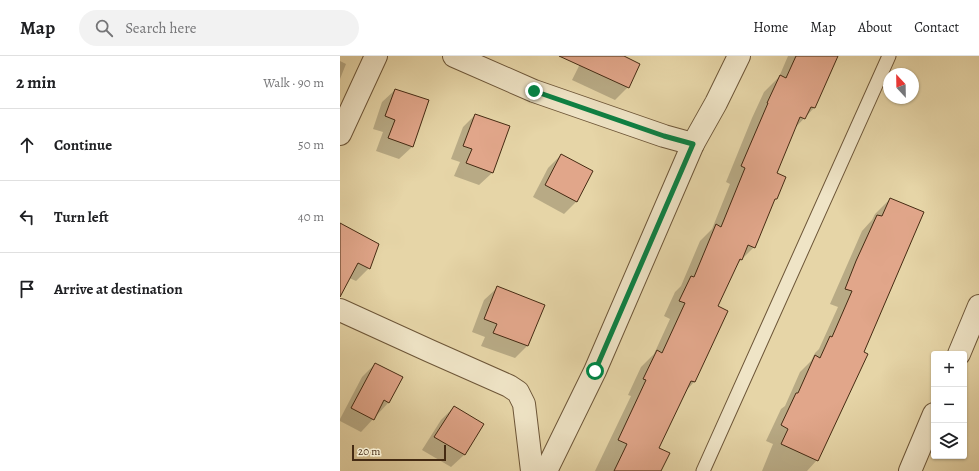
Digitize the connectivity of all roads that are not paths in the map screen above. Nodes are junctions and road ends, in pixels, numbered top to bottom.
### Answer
1 (376, 56) edge
2 (454, 56) edge
3 (739, 56) edge
4 (889, 56) edge
5 (340, 134) edge
6 (693, 144) junction
7 (979, 306) edge
8 (340, 310) edge
9 (960, 351) edge
10 (931, 421) edge
11 (532, 471) edge
12 (546, 471) edge
13 (703, 471) edge
14 (910, 471) edge

1 - 5 street
2 - 6 street
3 - 6 street
4 - 13 lane
6 - 12 street
7 - 9 street
8 - 11 street
10 - 14 street

